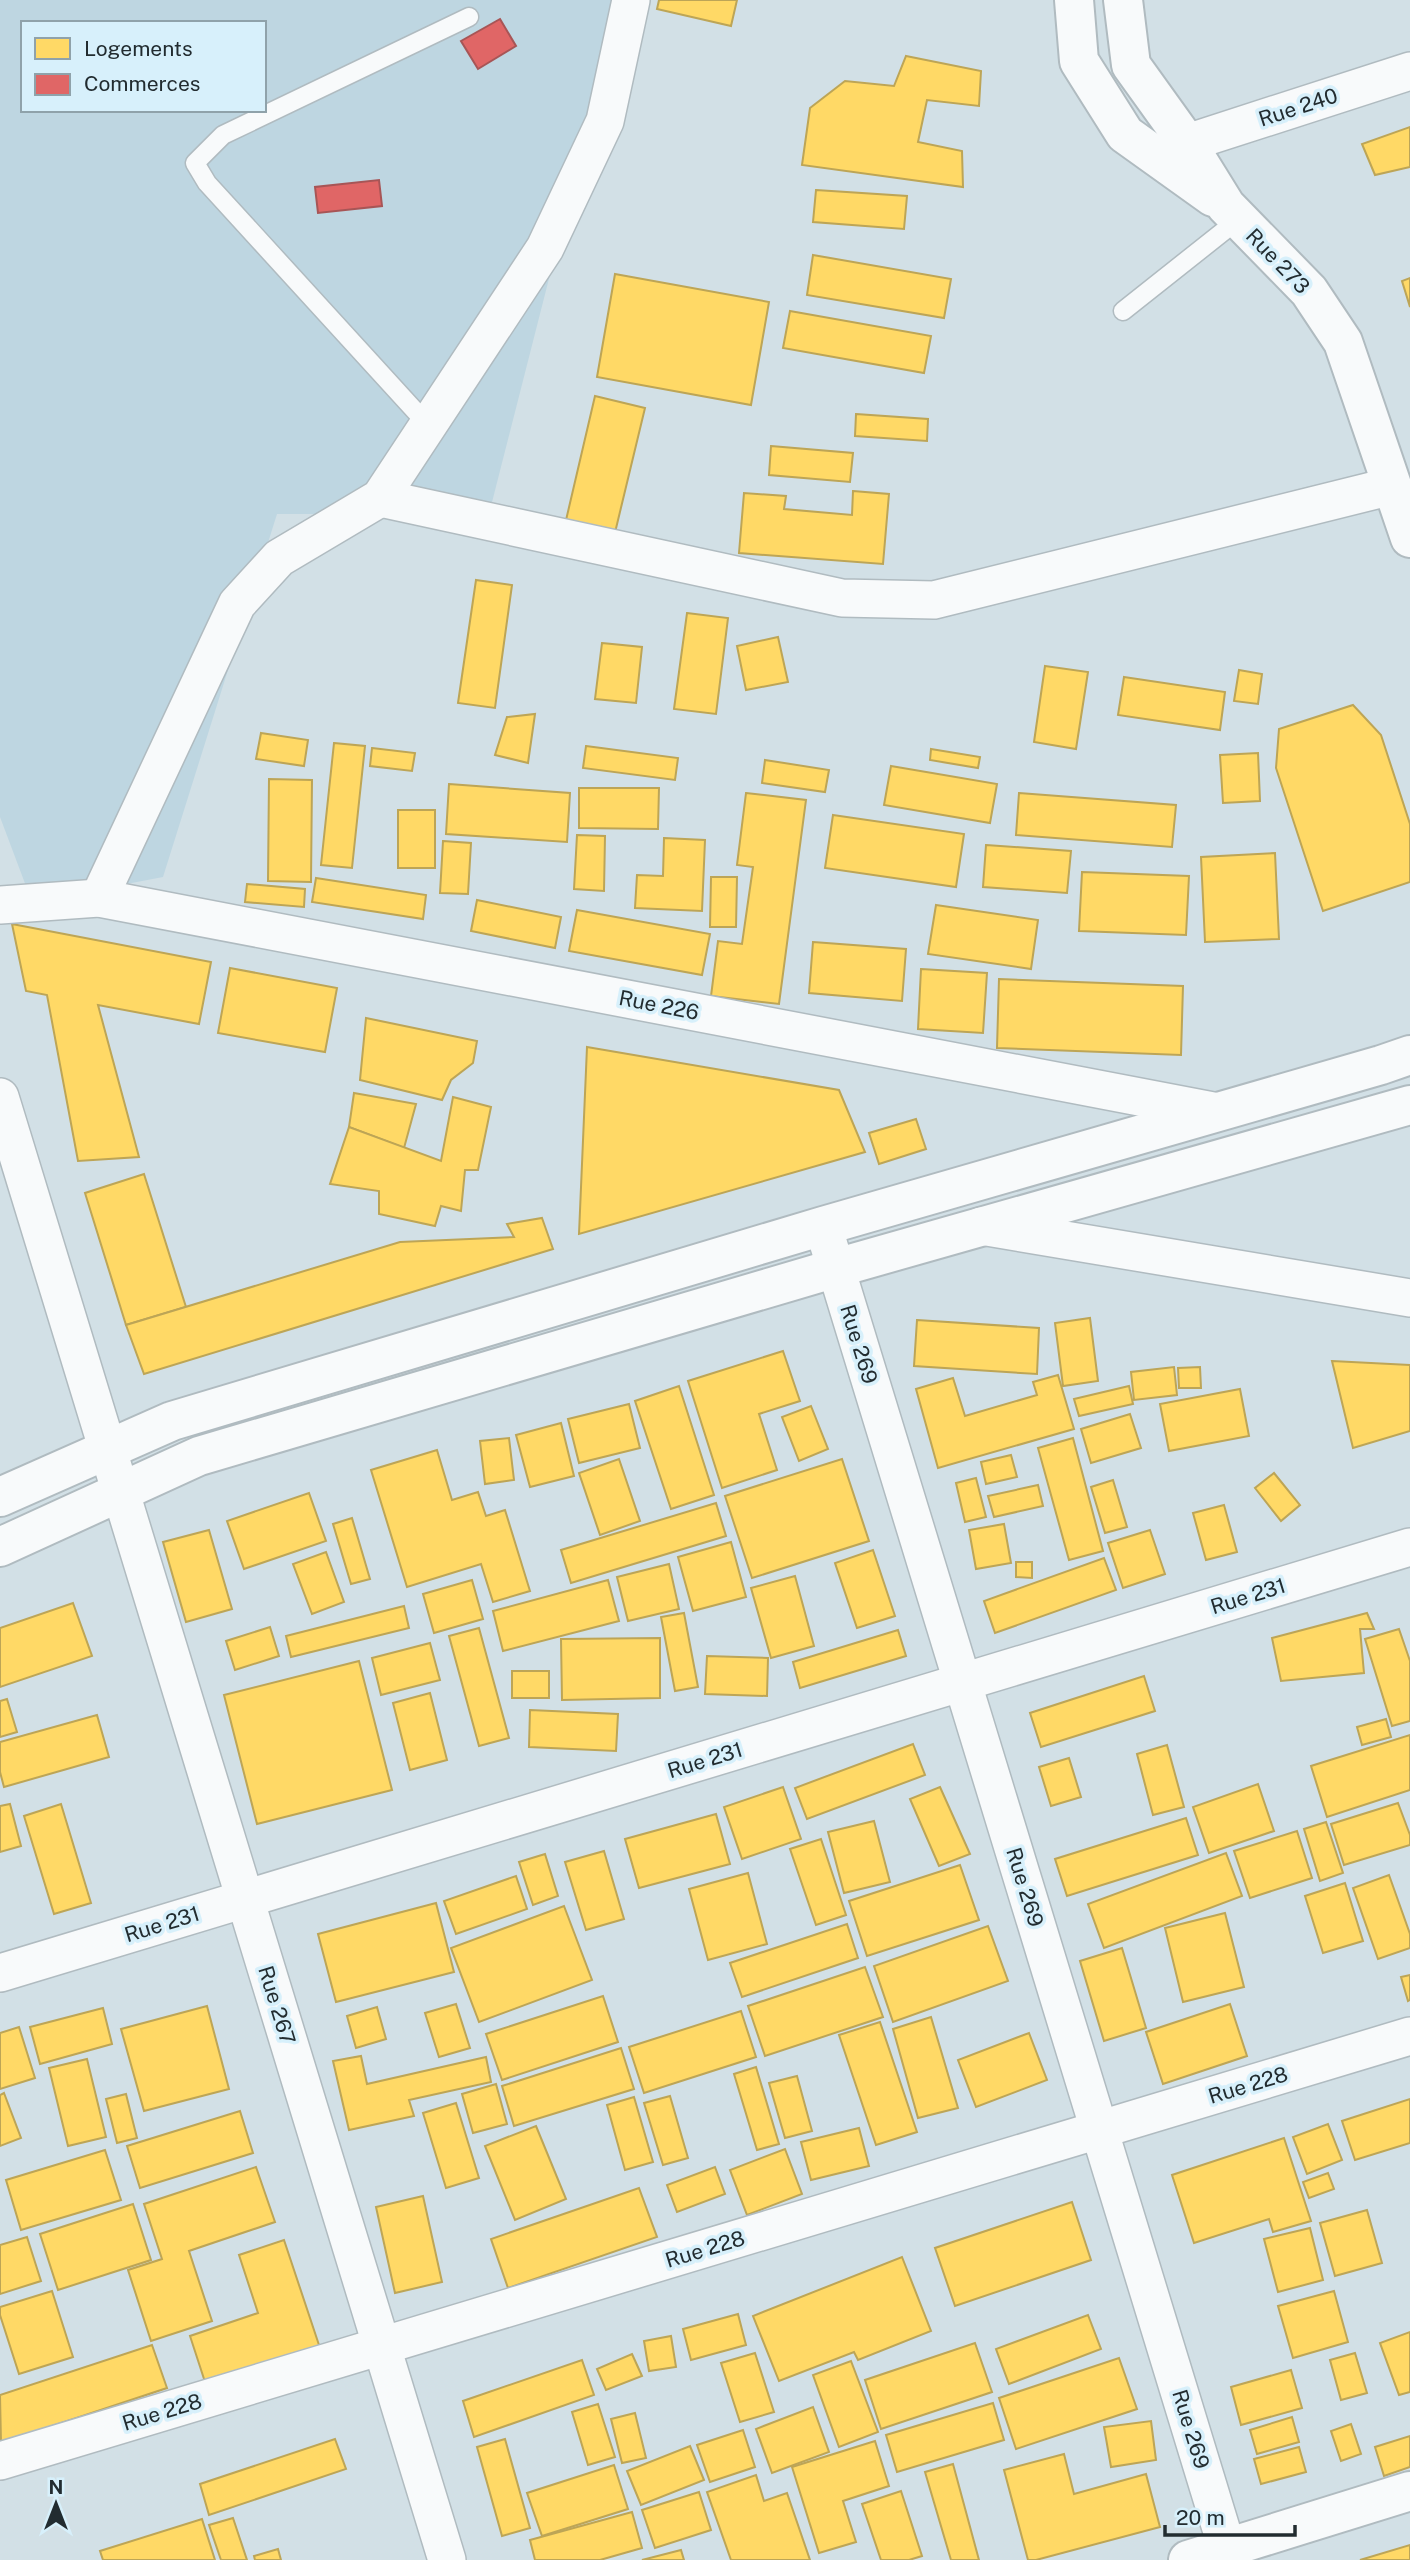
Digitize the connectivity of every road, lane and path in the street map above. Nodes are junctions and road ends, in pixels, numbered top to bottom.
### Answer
1 (631, 0) edge
2 (1074, 0) edge
3 (1123, 0) edge
4 (469, 17) dead end
5 (1410, 71) edge
6 (1172, 150) junction
7 (1232, 213) junction
8 (1123, 311) dead end
9 (428, 425) junction
10 (1392, 486) junction
11 (380, 498) junction
12 (1410, 538) edge
13 (99, 898) junction
14 (0, 905) edge
15 (1410, 1055) edge
16 (0, 1097) edge
17 (1410, 1105) edge
18 (1218, 1112) junction
19 (823, 1226) junction
20 (981, 1226) junction
21 (836, 1268) junction
22 (1410, 1297) edge
23 (107, 1450) junction
24 (120, 1490) junction
25 (0, 1497) edge
26 (0, 1547) edge
27 (1410, 1547) edge
28 (962, 1683) junction
29 (244, 1899) junction
30 (0, 1973) edge
31 (1410, 2036) edge
32 (1100, 2130) junction
33 (382, 2346) junction
34 (0, 2461) edge
35 (1410, 2491) edge
36 (1227, 2548) junction
37 (447, 2560) edge
38 (1188, 2560) edge

1 - 9 street
2 - 6 main road, Rue 273
3 - 6 main road
4 - 9 lane
5 - 6 street, Rue 240
6 - 7 main road, Rue 273
7 - 8 lane
7 - 10 main road, Rue 273
9 - 11 street
10 - 11 street
10 - 12 main road, Rue 273
11 - 13 street
13 - 14 street, Rue 226
13 - 18 street, Rue 226
15 - 18 main road
16 - 23 street, Rue 267
17 - 20 main road
18 - 19 main road
19 - 21 street, Rue 269
19 - 23 main road
20 - 21 main road
20 - 22 street
21 - 24 main road
21 - 28 street, Rue 269
23 - 24 street, Rue 267
23 - 25 main road
24 - 26 main road
24 - 29 street, Rue 267
27 - 28 street, Rue 231
28 - 29 street, Rue 231
28 - 32 street, Rue 269
29 - 30 street, Rue 231
29 - 33 street, Rue 267
31 - 32 street, Rue 228
32 - 33 street, Rue 228
32 - 36 street, Rue 269
33 - 34 street, Rue 228
33 - 37 street, Rue 267
35 - 36 main road
36 - 38 main road

